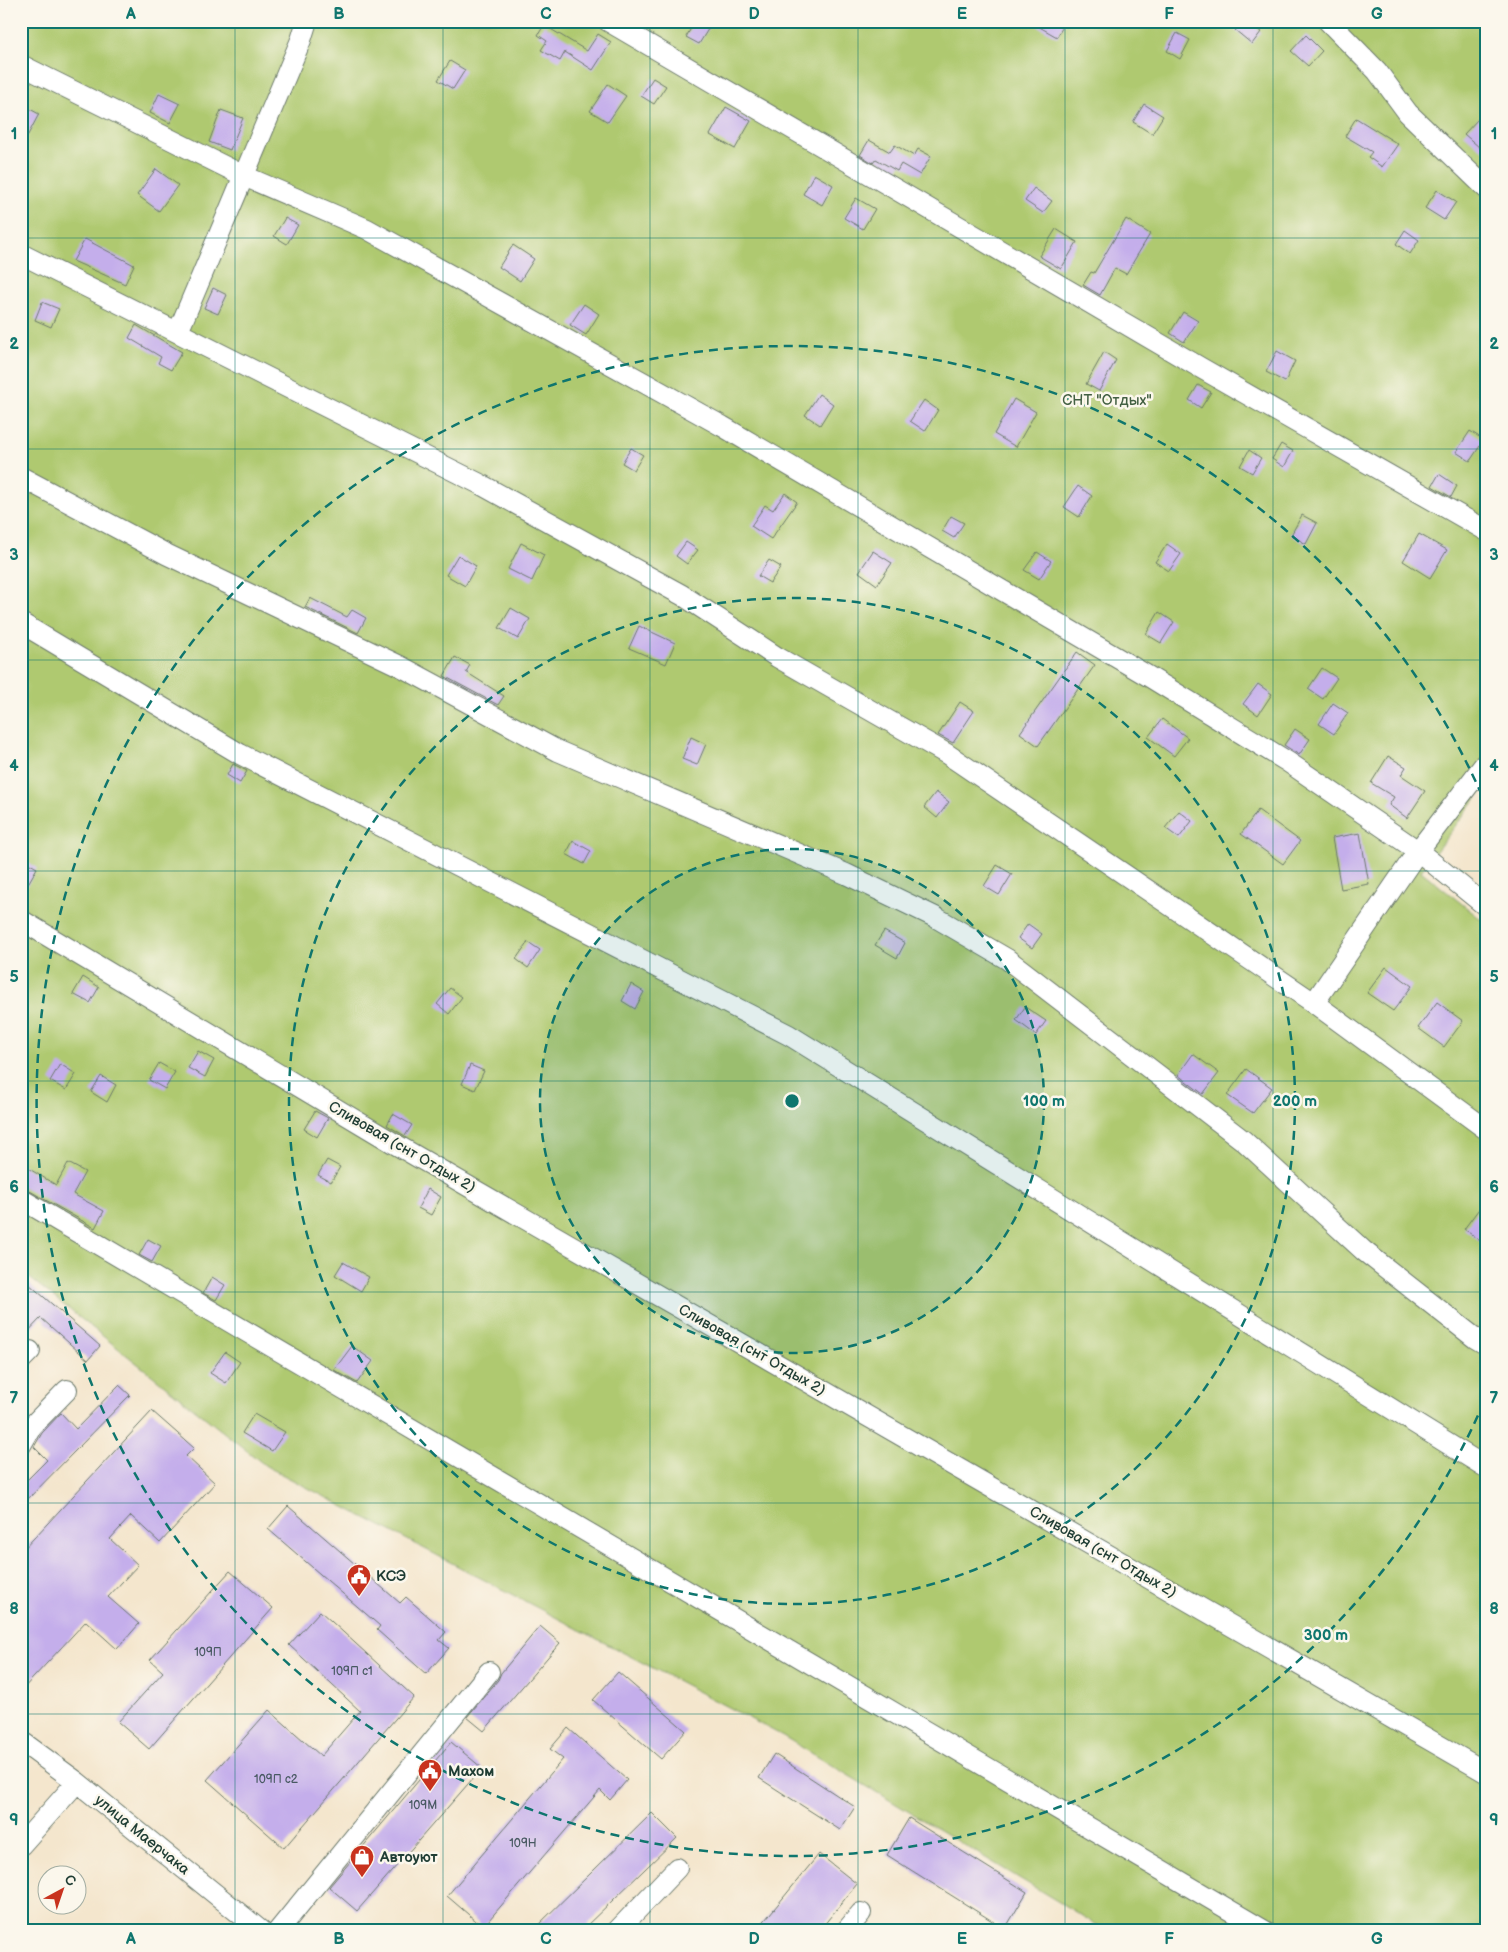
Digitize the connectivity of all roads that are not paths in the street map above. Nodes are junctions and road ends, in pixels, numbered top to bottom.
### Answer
1 (306, 21) edge
2 (608, 21) edge
3 (1328, 21) edge
4 (21, 66) edge
5 (244, 176) junction
6 (1487, 189) edge
7 (21, 254) edge
8 (178, 332) junction
9 (21, 476) edge
10 (1487, 531) edge
11 (21, 623) edge
12 (1487, 761) edge
13 (1418, 851) junction
14 (1487, 907) edge
15 (21, 920) edge
16 (1314, 1003) junction
17 (1487, 1130) edge
18 (21, 1199) edge
19 (1487, 1345) edge
20 (67, 1390) dead end
21 (21, 1445) edge
22 (1487, 1468) edge
23 (489, 1672) dead end
24 (21, 1741) edge
25 (1487, 1773) edge
26 (77, 1782) junction
27 (21, 1845) edge
28 (677, 1868) dead end
29 (861, 1914) dead end
30 (261, 1931) edge
31 (278, 1931) edge
32 (617, 1931) edge
33 (846, 1931) edge
34 (1265, 1931) edge

1 - 5 street
2 - 10 street
3 - 6 street
4 - 5 street
5 - 8 street
5 - 13 street
7 - 8 street
8 - 16 street
9 - 19 street
11 - 22 street
12 - 13 street
13 - 14 street
13 - 16 street
15 - 25 street, Сливовая (снт Отдых 2)
16 - 17 street
18 - 34 street
20 - 21 street
23 - 31 street
24 - 26 street, улица Маерчака
26 - 27 street
26 - 30 street, улица Маерчака
28 - 32 street
29 - 33 street

